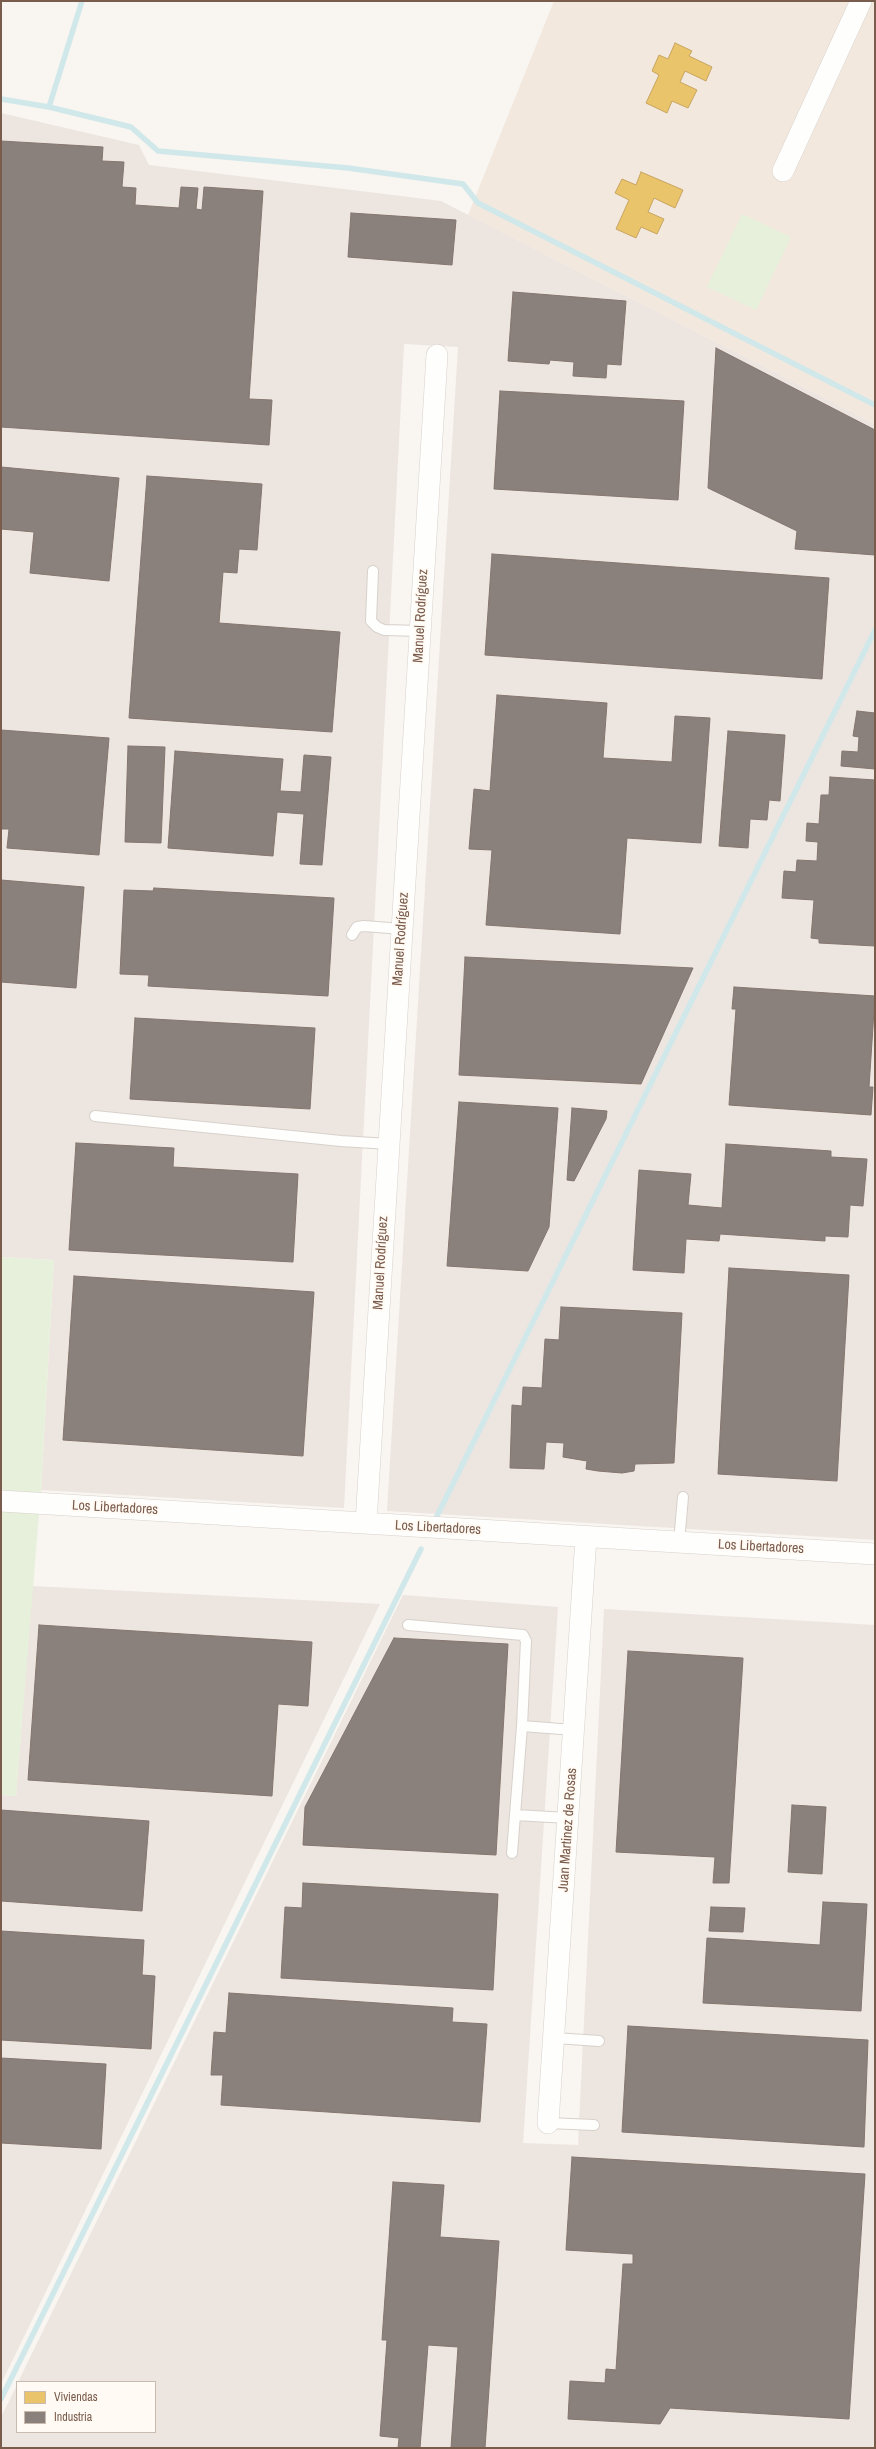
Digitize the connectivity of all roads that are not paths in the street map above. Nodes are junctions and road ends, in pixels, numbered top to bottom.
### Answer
1 (862, 1) edge
2 (783, 171) dead end
3 (437, 355) dead end
4 (373, 571) dead end
5 (420, 631) junction
6 (402, 929) junction
7 (352, 935) dead end
8 (95, 1116) dead end
9 (389, 1144) junction
10 (683, 1497) dead end
11 (1, 1501) edge
12 (366, 1523) junction
13 (586, 1537) junction
14 (679, 1542) junction
15 (875, 1554) edge
16 (408, 1625) dead end
17 (522, 1726) junction
18 (574, 1730) junction
19 (515, 1816) junction
20 (568, 1818) junction
21 (512, 1853) dead end
22 (555, 2038) junction
23 (598, 2041) dead end
24 (548, 2123) joint
25 (594, 2125) dead end

1 - 2 street
3 - 5 street, Manuel Rodríguez
4 - 5 lane
5 - 6 street, Manuel Rodríguez
6 - 7 lane
6 - 9 street, Manuel Rodríguez
8 - 9 lane
9 - 12 street, Manuel Rodríguez
10 - 14 lane
11 - 12 street, Los Libertadores
12 - 13 street, Los Libertadores
13 - 14 street, Los Libertadores
13 - 18 street, Juan Martinez de Rosas
14 - 15 street, Los Libertadores
16 - 17 lane
17 - 18 lane
17 - 19 lane
18 - 20 street, Juan Martinez de Rosas
19 - 20 lane
19 - 21 lane
20 - 22 street, Juan Martinez de Rosas
22 - 23 lane
22 - 24 street, Juan Martinez de Rosas
24 - 25 lane

